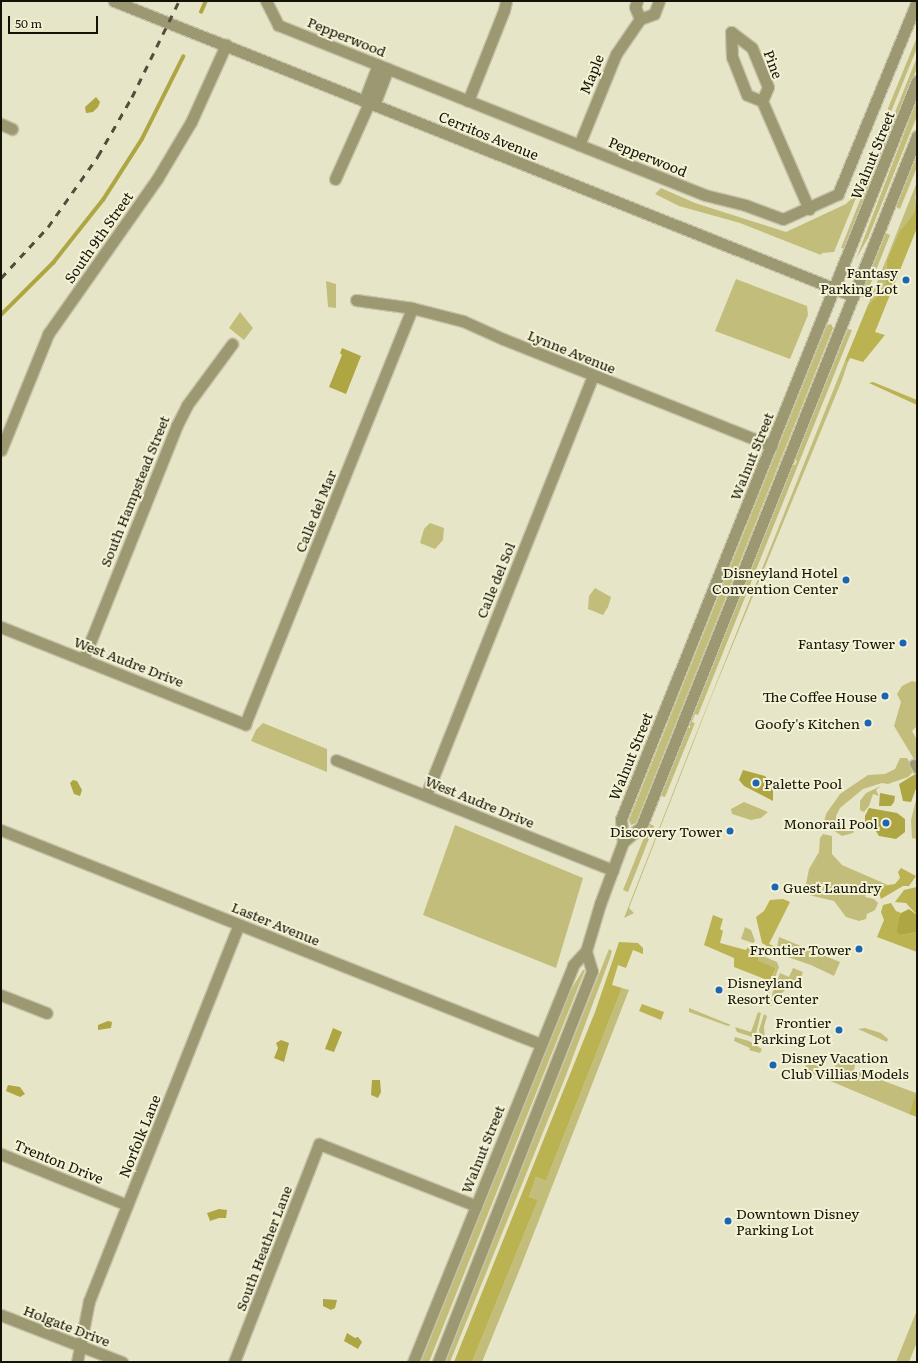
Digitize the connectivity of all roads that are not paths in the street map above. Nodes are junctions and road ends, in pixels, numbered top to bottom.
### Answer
1 (114, 1) edge
2 (266, 1) edge
3 (506, 1) edge
4 (637, 1) edge
5 (659, 1) edge
6 (915, 1) edge
7 (640, 19) junction
8 (226, 45) junction
9 (383, 67) junction
10 (917, 81) edge
11 (468, 101) junction
12 (762, 101) junction
13 (369, 103) junction
14 (1, 124) edge
15 (12, 129) dead end
16 (917, 136) edge
17 (579, 145) junction
18 (335, 179) dead end
19 (809, 209) junction
20 (835, 289) junction
21 (853, 296) junction
22 (356, 300) dead end
23 (412, 308) junction
24 (232, 344) dead end
25 (593, 376) junction
26 (772, 446) junction
27 (1, 450) edge
28 (1, 627) edge
29 (83, 660) junction
30 (245, 724) joint
31 (336, 760) dead end
32 (426, 795) junction
33 (1, 830) edge
34 (624, 842) junction
35 (613, 870) junction
36 (239, 925) junction
37 (586, 951) junction
38 (1, 995) edge
39 (48, 1013) dead end
40 (540, 1044) junction
41 (1, 1154) edge
42 (128, 1205) junction
43 (476, 1206) junction
44 (1, 1315) edge
45 (80, 1345) junction
46 (77, 1362) edge
47 (122, 1362) edge
48 (234, 1362) edge
49 (413, 1362) edge
50 (438, 1362) edge

1 - 8 street, Cerritos Avenue
2 - 9 street, Pepperwood
3 - 11 street
4 - 7 street
5 - 7 street, Maple
6 - 19 street, Pepperwood
7 - 17 street, Maple
8 - 13 street, Cerritos Avenue
8 - 27 street, South 9th Street
9 - 11 street, Pepperwood
9 - 13 street
10 - 20 street, Walnut Street
11 - 17 street, Pepperwood
12 - 12 street, Pine
12 - 19 street
13 - 18 street
13 - 20 street, Cerritos Avenue
14 - 15 street
16 - 21 street, Walnut Street
17 - 19 street, Pepperwood
20 - 21 street, Cerritos Avenue
20 - 26 street, Walnut Street
21 - 34 street, Walnut Street
22 - 23 street, Lynne Avenue
23 - 25 street, Lynne Avenue
23 - 30 street, Calle del Mar
24 - 29 street, South Hampstead Street
25 - 26 street, Lynne Avenue
25 - 32 street, Calle del Sol
26 - 34 street, Walnut Street
28 - 29 street, West Audre Drive
29 - 30 street, West Audre Drive
31 - 32 street, West Audre Drive
32 - 35 street, West Audre Drive
33 - 36 street, Laster Avenue
34 - 35 street, Walnut Street
35 - 37 street, Walnut Street
36 - 40 street, Laster Avenue
36 - 42 street, Norfolk Lane
37 - 40 street, Walnut Street
37 - 50 street
38 - 39 street
40 - 43 street, Walnut Street
41 - 42 street, Trenton Drive
42 - 45 street, Norfolk Lane
43 - 48 street, South Heather Lane
43 - 49 street, Walnut Street
44 - 45 street, Holgate Drive
45 - 46 street, Norfolk Lane
45 - 47 street, Holgate Drive

